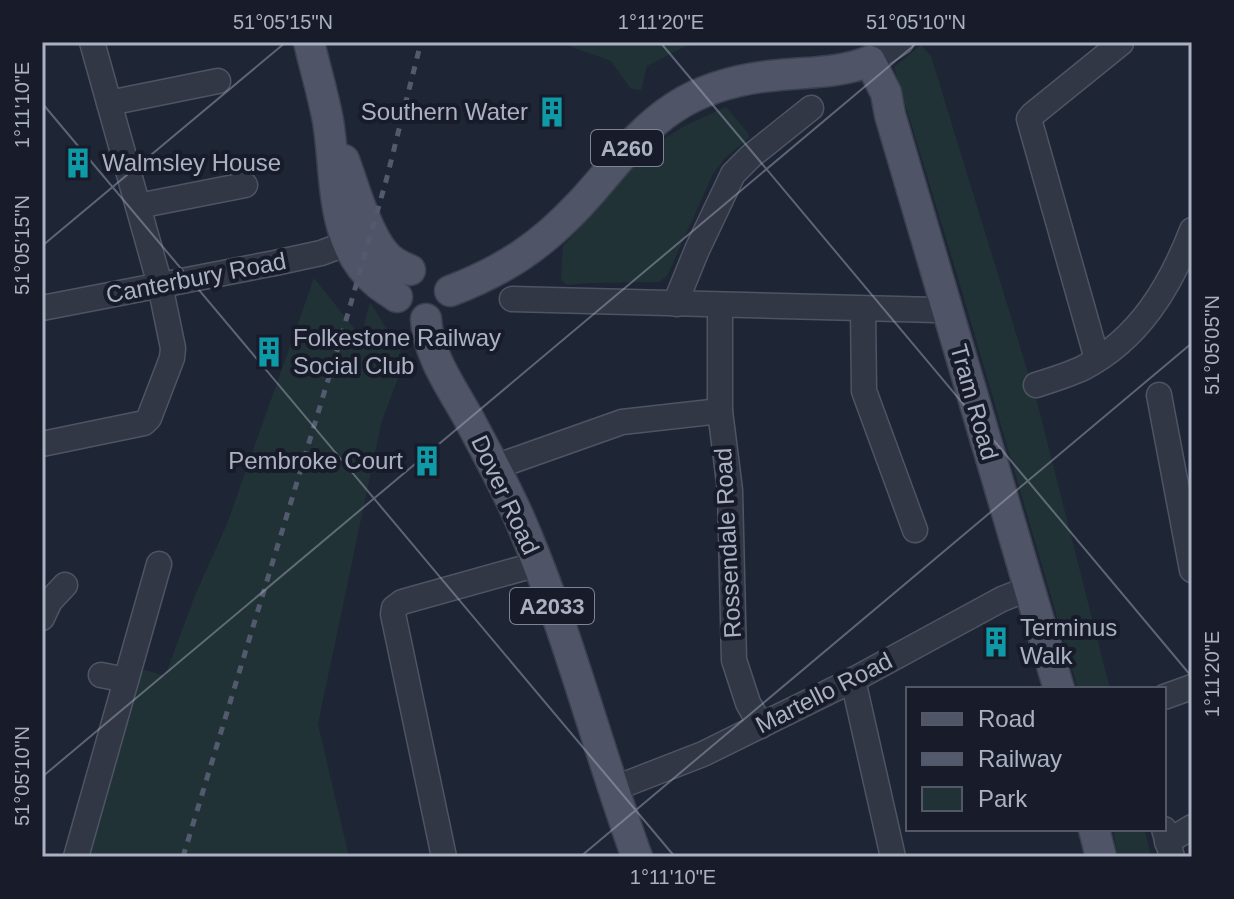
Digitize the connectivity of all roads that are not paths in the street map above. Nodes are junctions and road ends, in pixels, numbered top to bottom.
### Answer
1 (92, 42) edge
2 (309, 42) edge
3 (901, 42) edge
4 (1121, 43) edge
5 (870, 61) junction
6 (837, 70) junction
7 (218, 81) dead end
8 (109, 103) junction
9 (811, 108) dead end
10 (890, 115) junction
11 (328, 121) junction
12 (245, 185) dead end
13 (138, 206) junction
14 (1192, 230) edge
15 (348, 243) junction
16 (546, 276) dead end
17 (403, 283) junction
18 (160, 285) junction
19 (450, 291) junction
20 (512, 299) dead end
21 (546, 300) junction
22 (677, 304) junction
23 (720, 306) junction
24 (42, 308) edge
25 (947, 308) junction
26 (863, 309) junction
27 (426, 319) junction
28 (1097, 359) junction
29 (1036, 385) dead end
30 (1159, 395) dead end
31 (720, 411) junction
32 (42, 444) edge
33 (495, 467) junction
34 (915, 530) dead end
35 (159, 564) dead end
36 (538, 564) junction
37 (1192, 570) edge
38 (1030, 588) junction
39 (101, 675) dead end
40 (126, 680) junction
41 (853, 680) junction
42 (1058, 687) edge
43 (1192, 687) edge
44 (1166, 696) edge
45 (761, 726) junction
46 (613, 789) junction
47 (1192, 827) edge
48 (1094, 831) edge
49 (1168, 843) edge
50 (76, 857) edge
51 (444, 857) edge
52 (637, 857) edge
53 (893, 857) edge
54 (1101, 857) edge

1 - 8 street
2 - 11 main road
3 - 5 street
4 - 28 street
5 - 6 main road, A260
5 - 10 main road, Tram Road
6 - 10 main road, Tram Road
6 - 19 main road, A260
7 - 8 street
8 - 13 street
9 - 22 street
10 - 25 main road, Tram Road
11 - 15 main road
11 - 17 main road
12 - 13 street
13 - 18 street
14 - 28 street
15 - 17 main road
15 - 18 street, Canterbury Road
16 - 21 street
17 - 19 main road
17 - 27 main road
18 - 24 street, Canterbury Road
18 - 32 street
19 - 27 main road
20 - 21 street
21 - 22 street
22 - 23 street
23 - 26 street
23 - 31 street, Rossendale Road
25 - 26 street
25 - 38 main road, Tram Road
26 - 34 street
27 - 33 main road, Dover Road / A2033
28 - 29 street
30 - 37 street
31 - 33 street
31 - 45 street, Rossendale Road
33 - 36 main road, Dover Road / A2033
35 - 40 street
36 - 46 main road, Dover Road / A2033
36 - 51 street
38 - 41 street, Martello Road
38 - 42 main road, Tram Road
39 - 40 street
40 - 50 street
41 - 45 street, Martello Road
41 - 53 street
43 - 44 street
45 - 46 street, Martello Road
46 - 52 main road, Dover Road / A2033
47 - 49 street
48 - 54 main road

